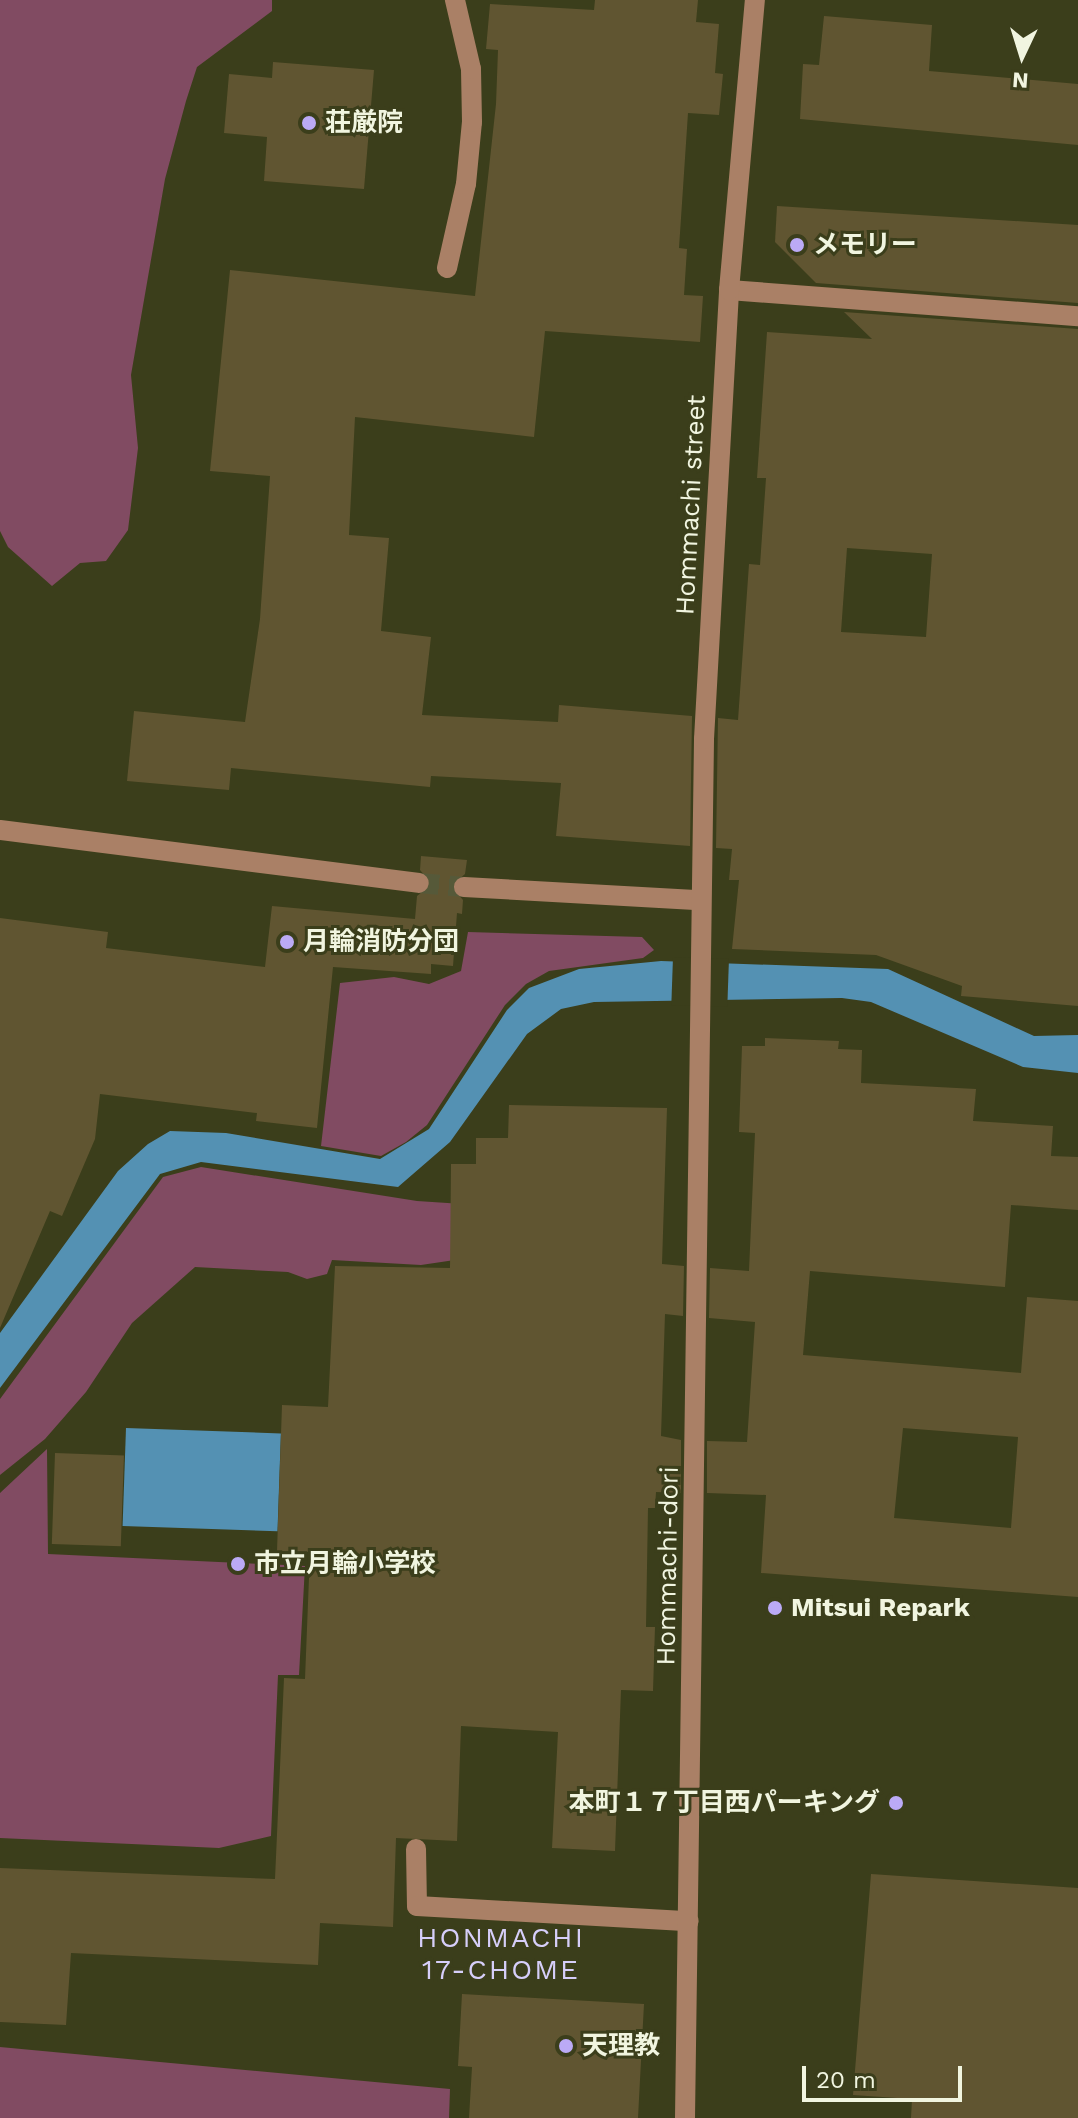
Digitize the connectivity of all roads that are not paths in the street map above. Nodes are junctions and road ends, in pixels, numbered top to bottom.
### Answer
1 (455, 0) edge
2 (755, 0) edge
3 (447, 268) dead end
4 (729, 290) junction
5 (1078, 316) edge
6 (0, 830) edge
7 (419, 883) tunnel mouth
8 (464, 887) tunnel mouth
9 (700, 900) junction
10 (698, 1015) joint
11 (416, 1849) dead end
12 (689, 1921) junction
13 (685, 2118) edge

1 - 3 street
2 - 4 street, Hommachi street
4 - 5 street
4 - 9 street, Hommachi street
6 - 7 street
8 - 9 street
9 - 10 street, Hommachi street
10 - 12 street, Hommachi-dori
11 - 12 street
12 - 13 street, Hommachi-dori

